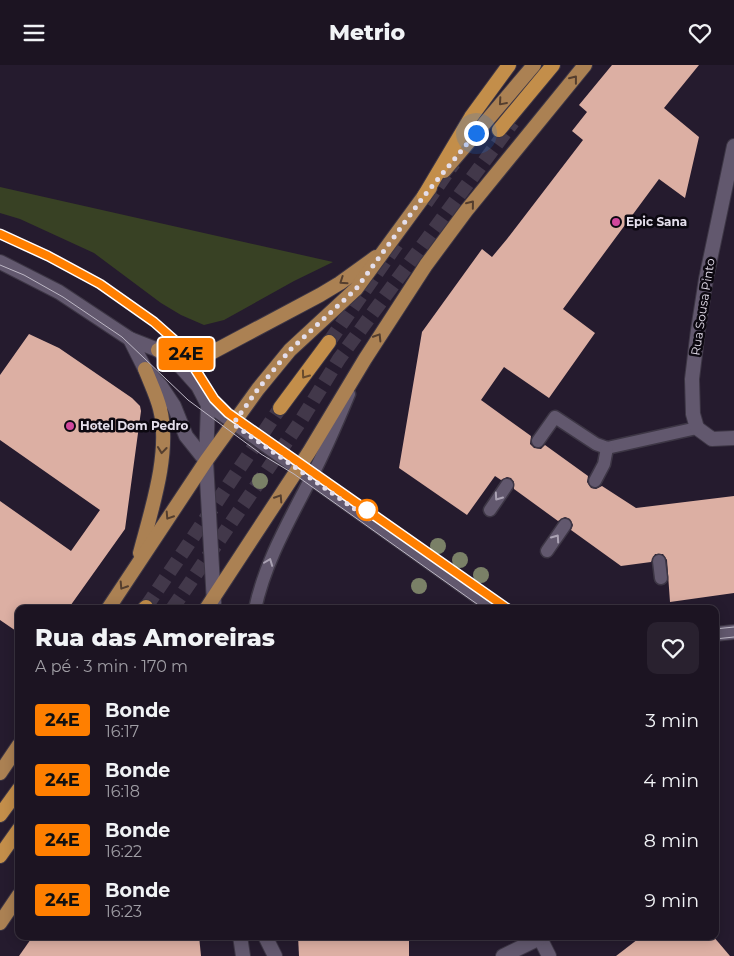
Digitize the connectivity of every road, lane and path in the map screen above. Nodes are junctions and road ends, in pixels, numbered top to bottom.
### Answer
1 (509, 65) edge
2 (534, 65) edge
3 (553, 65) edge
4 (585, 65) edge
5 (499, 130) tunnel mouth
6 (734, 146) edge
7 (424, 196) junction
8 (382, 252) junction
9 (0, 262) edge
10 (130, 339) junction
11 (329, 342) tunnel mouth
12 (158, 350) junction
13 (364, 359) junction
14 (146, 369) junction
15 (208, 405) junction
16 (280, 409) tunnel mouth
17 (233, 424) junction
18 (697, 428) junction
19 (734, 439) edge
20 (538, 441) dead end
21 (608, 448) junction
22 (206, 461) junction
23 (298, 469) junction
24 (312, 477) junction
25 (596, 481) dead end
26 (507, 485) dead end
27 (490, 510) dead end
28 (565, 525) dead end
29 (547, 551) dead end
30 (659, 561) dead end
31 (138, 564) junction
32 (661, 577) dead end
33 (111, 605) edge
34 (211, 605) edge
35 (256, 605) edge
36 (488, 605) edge
37 (734, 631) edge
38 (719, 633) edge
39 (15, 751) edge
40 (0, 773) edge
41 (15, 794) edge
42 (0, 815) edge
43 (15, 835) edge
44 (0, 856) edge
45 (15, 901) edge
46 (0, 923) edge
47 (241, 940) edge
48 (267, 940) edge
49 (534, 940) edge
50 (541, 940) edge
51 (243, 956) edge
52 (275, 956) edge
53 (503, 956) edge
54 (549, 956) edge

1 - 7 highway
2 -> 7 main road
3 - 5 highway
13 -> 4 main road
6 - 18 main road, Rua Sousa Pinto
7 - 8 main road
8 -> 12 main road
8 - 17 main road
9 - 10 main road
10 - 12 main road
10 - 14 main road
11 -> 16 highway
12 - 15 main road
13 - 23 main road
13 - 24 lane
14 - 22 main road
14 -> 31 main road
15 - 17 lane
15 - 22 main road
17 - 22 main road
17 - 23 lane
18 - 19 main road
18 - 21 lane
20 - 21 lane
21 - 25 lane
22 -> 31 main road
22 - 34 main road
23 - 24 lane
34 -> 23 main road
35 -> 24 lane
24 - 36 lane
26 -> 27 lane
29 -> 28 lane
30 - 32 lane
31 -> 33 main road
37 - 38 main road
39 - 40 main road
41 - 42 highway
43 - 44 highway
45 - 46 main road
47 - 51 main road
48 - 52 main road
49 - 53 main road
50 - 54 main road

